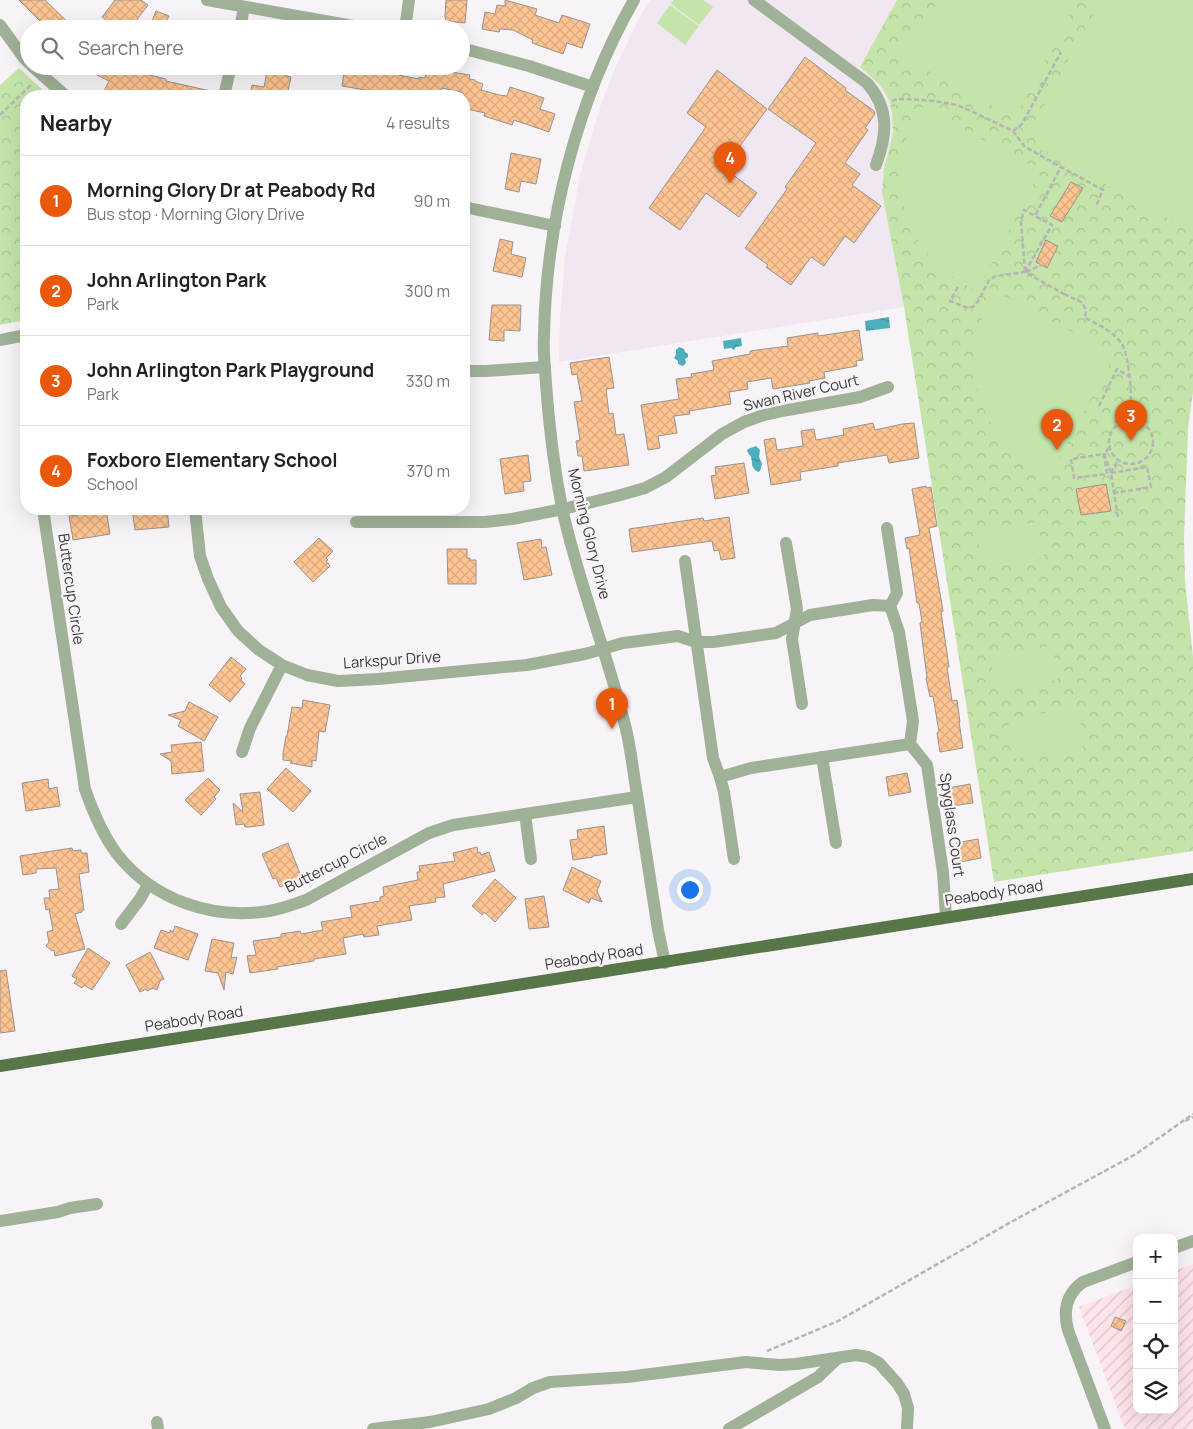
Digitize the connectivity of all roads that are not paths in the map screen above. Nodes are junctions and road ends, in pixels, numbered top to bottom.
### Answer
1 (207, 0) edge
2 (409, 0) edge
3 (634, 0) edge
4 (754, 0) edge
5 (244, 7) junction
6 (242, 20) edge
7 (318, 20) edge
8 (406, 20) edge
9 (0, 25) edge
10 (470, 50) edge
11 (20, 51) edge
12 (42, 75) edge
13 (229, 75) edge
14 (593, 87) junction
15 (59, 90) edge
16 (225, 90) edge
17 (876, 166) dead end
18 (470, 208) edge
19 (555, 226) junction
20 (20, 336) edge
21 (0, 340) edge
22 (545, 367) junction
23 (470, 371) edge
24 (888, 386) dead end
25 (563, 509) junction
26 (45, 515) edge
27 (195, 515) edge
28 (356, 522) dead end
29 (887, 528) dead end
30 (786, 543) dead end
31 (685, 561) dead end
32 (890, 606) junction
33 (795, 624) junction
34 (696, 642) junction
35 (603, 649) junction
36 (282, 664) junction
37 (802, 704) dead end
38 (910, 744) junction
39 (242, 752) dead end
40 (822, 757) junction
41 (720, 777) junction
42 (638, 797) junction
43 (525, 814) junction
44 (836, 843) dead end
45 (531, 859) dead end
46 (734, 860) dead end
47 (1193, 879) edge
48 (148, 885) junction
49 (946, 917) junction
50 (121, 924) dead end
51 (665, 963) junction
52 (0, 1066) edge
53 (97, 1204) dead end
54 (0, 1221) edge
55 (1193, 1242) edge
56 (1178, 1247) edge
57 (1133, 1263) edge
58 (838, 1358) junction
59 (373, 1429) edge
60 (729, 1429) edge
61 (907, 1429) edge
62 (1104, 1429) edge

1 - 5 street
2 - 8 street
3 - 14 street, Morning Glory Drive
4 - 17 street
5 - 6 street
5 - 7 street
9 - 11 street
10 - 14 street
12 - 15 street
13 - 16 street
14 - 19 street, Morning Glory Drive
18 - 19 street
19 - 22 street, Morning Glory Drive
20 - 21 street
22 - 23 street
22 - 25 street, Morning Glory Drive
24 - 25 street, Swan River Court
25 - 28 street, Swan River Court
25 - 35 street, Morning Glory Drive
26 - 48 street, Buttercup Circle
27 - 36 street, Larkspur Drive
29 - 32 street
30 - 33 street
31 - 34 street
32 - 33 street, Larkspur Drive
32 - 38 street
33 - 34 street, Larkspur Drive
33 - 37 street
34 - 35 street, Larkspur Drive
34 - 41 street
35 - 36 street, Larkspur Drive
35 - 42 street, Morning Glory Drive
36 - 39 street
38 - 40 street
38 - 49 street, Spyglass Court
40 - 41 street
40 - 44 street
41 - 46 street
42 - 43 street, Buttercup Circle
42 - 51 street, Morning Glory Drive
43 - 45 street
43 - 48 street, Buttercup Circle
47 - 49 main road, Peabody Road
48 - 50 street
49 - 51 main road, Peabody Road
51 - 52 main road, Peabody Road
53 - 54 street
55 - 56 street
57 - 62 street
58 - 59 street
58 - 60 street
58 - 61 street

